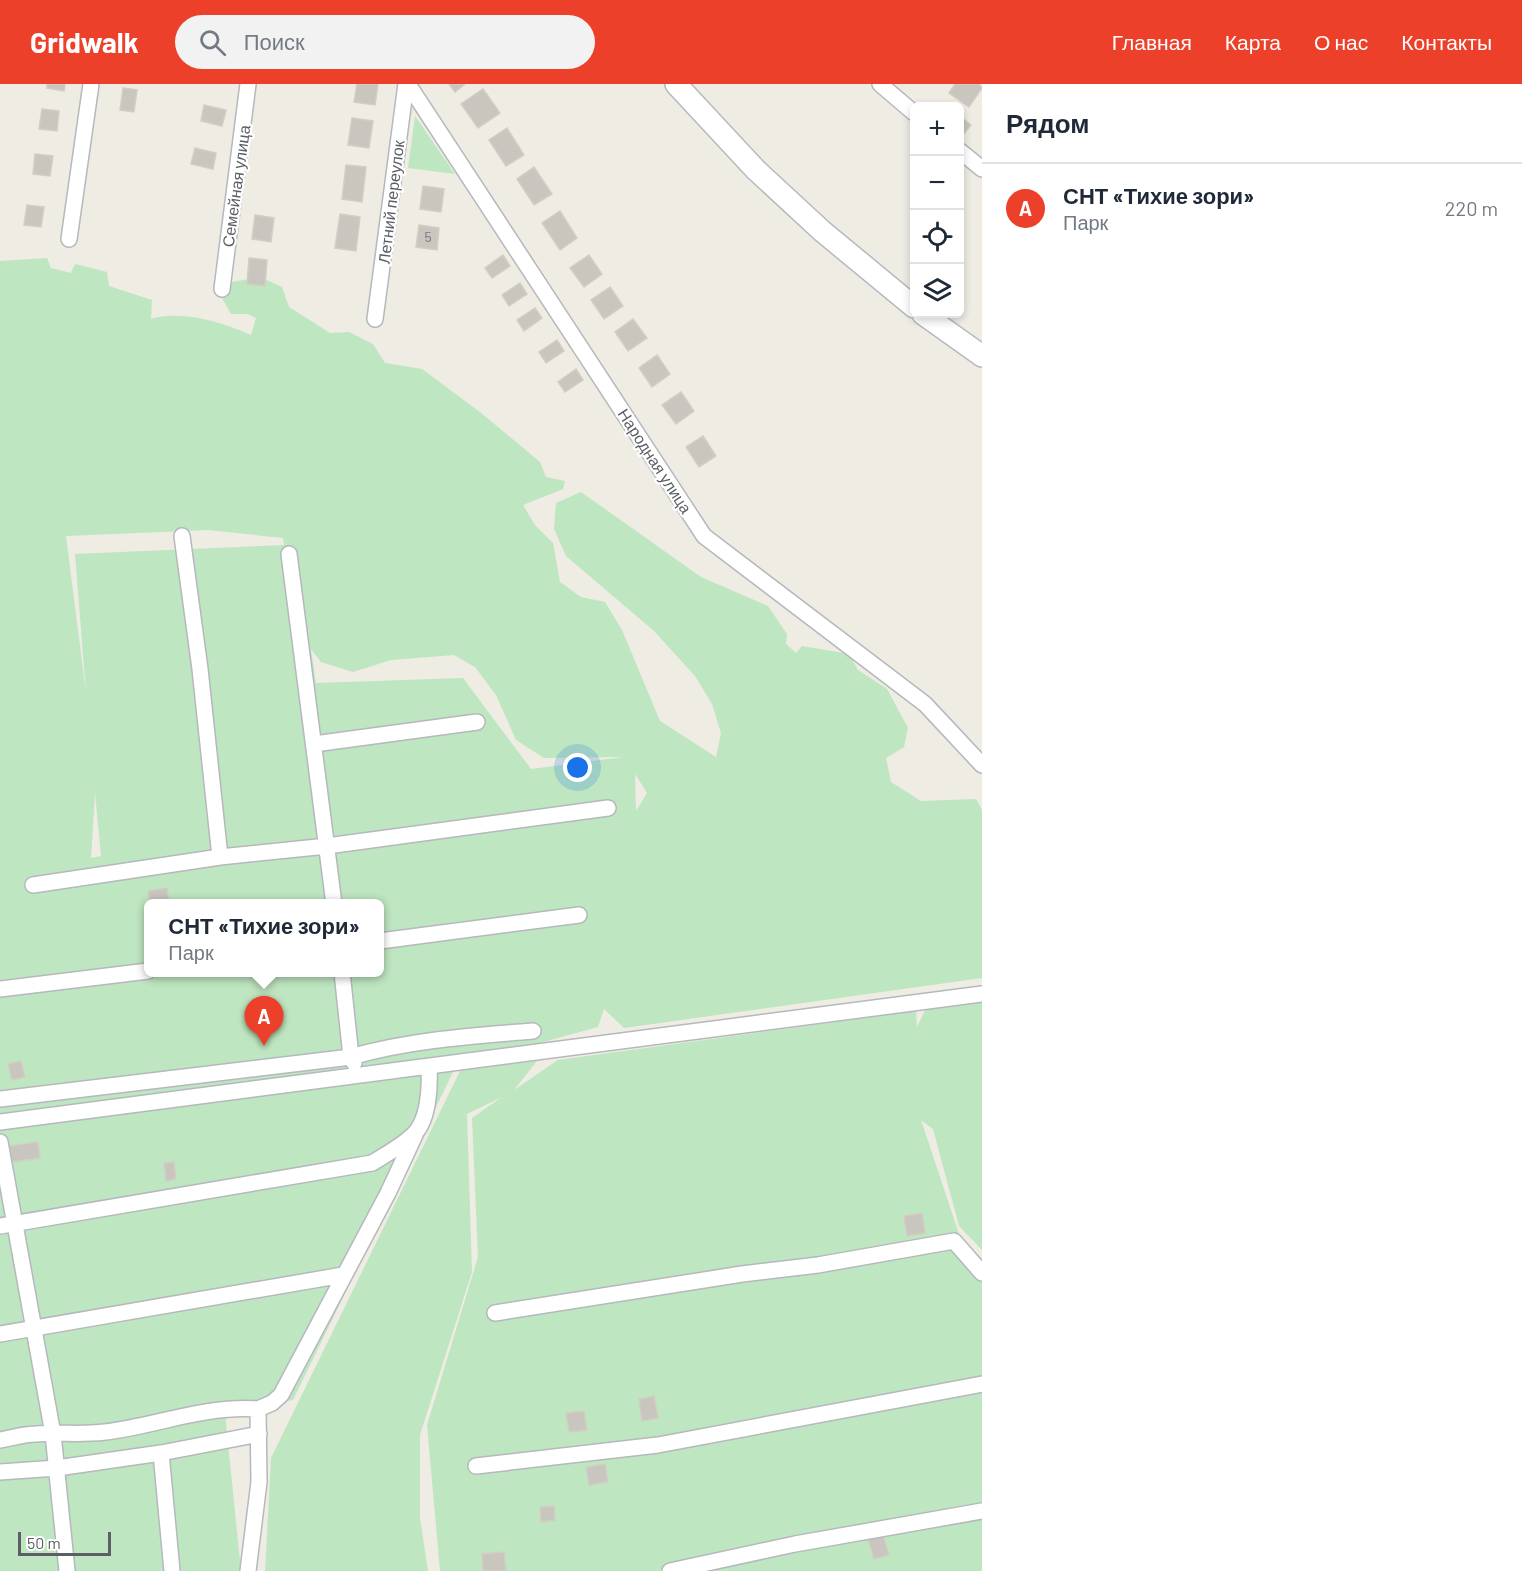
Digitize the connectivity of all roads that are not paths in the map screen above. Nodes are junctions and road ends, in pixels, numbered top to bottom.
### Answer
1 (91, 84) edge
2 (248, 84) edge
3 (407, 84) edge
4 (676, 84) edge
5 (880, 84) edge
6 (910, 109) edge
7 (964, 154) edge
8 (982, 169) edge
9 (69, 239) dead end
10 (222, 289) dead end
11 (910, 303) edge
12 (929, 318) edge
13 (375, 319) dead end
14 (982, 356) edge
15 (182, 536) dead end
16 (290, 554) dead end
17 (477, 722) dead end
18 (314, 744) junction
19 (982, 765) edge
20 (608, 808) dead end
21 (327, 846) junction
22 (220, 857) junction
23 (33, 885) dead end
24 (334, 899) edge
25 (579, 915) dead end
26 (384, 940) edge
27 (144, 971) edge
28 (343, 977) edge
29 (0, 989) edge
30 (982, 994) edge
31 (532, 1031) dead end
32 (351, 1057) junction
33 (429, 1068) junction
34 (363, 1075) junction
35 (0, 1099) edge
36 (0, 1122) edge
37 (415, 1135) junction
38 (0, 1142) edge
39 (7, 1225) edge
40 (982, 1273) edge
41 (343, 1275) junction
42 (495, 1313) dead end
43 (33, 1328) junction
44 (0, 1334) edge
45 (982, 1384) edge
46 (258, 1409) junction
47 (53, 1434) junction
48 (259, 1434) junction
49 (0, 1440) edge
50 (161, 1452) junction
51 (476, 1466) dead end
52 (57, 1468) junction
53 (0, 1473) edge
54 (982, 1511) edge
55 (68, 1571) edge
56 (172, 1571) edge
57 (248, 1571) edge
58 (670, 1571) edge

1 - 9 street
2 - 10 street, Семейная улица
3 - 13 street, Летний переулок
3 - 19 street, Народная улица
4 - 11 main road
5 - 6 street
7 - 8 street
12 - 14 main road
15 - 22 street
16 - 18 street
17 - 18 street
18 - 21 street
20 - 21 street
21 - 22 street
21 - 24 street
22 - 23 street
25 - 26 street
27 - 29 street
28 - 32 street
30 - 33 street
31 - 32 street
32 - 34 street
32 - 35 street
33 - 34 street
33 - 37 street
34 - 36 street
37 - 39 street
37 - 41 street
38 - 39 street
39 - 43 street
40 - 42 street
41 - 43 street
41 - 46 street
43 - 44 street
43 - 47 street
45 - 51 street
46 - 47 street
46 - 48 street
47 - 49 street
47 - 52 street
48 - 50 street
48 - 57 street
50 - 52 street
50 - 56 street
52 - 53 street
52 - 55 street
54 - 58 street

